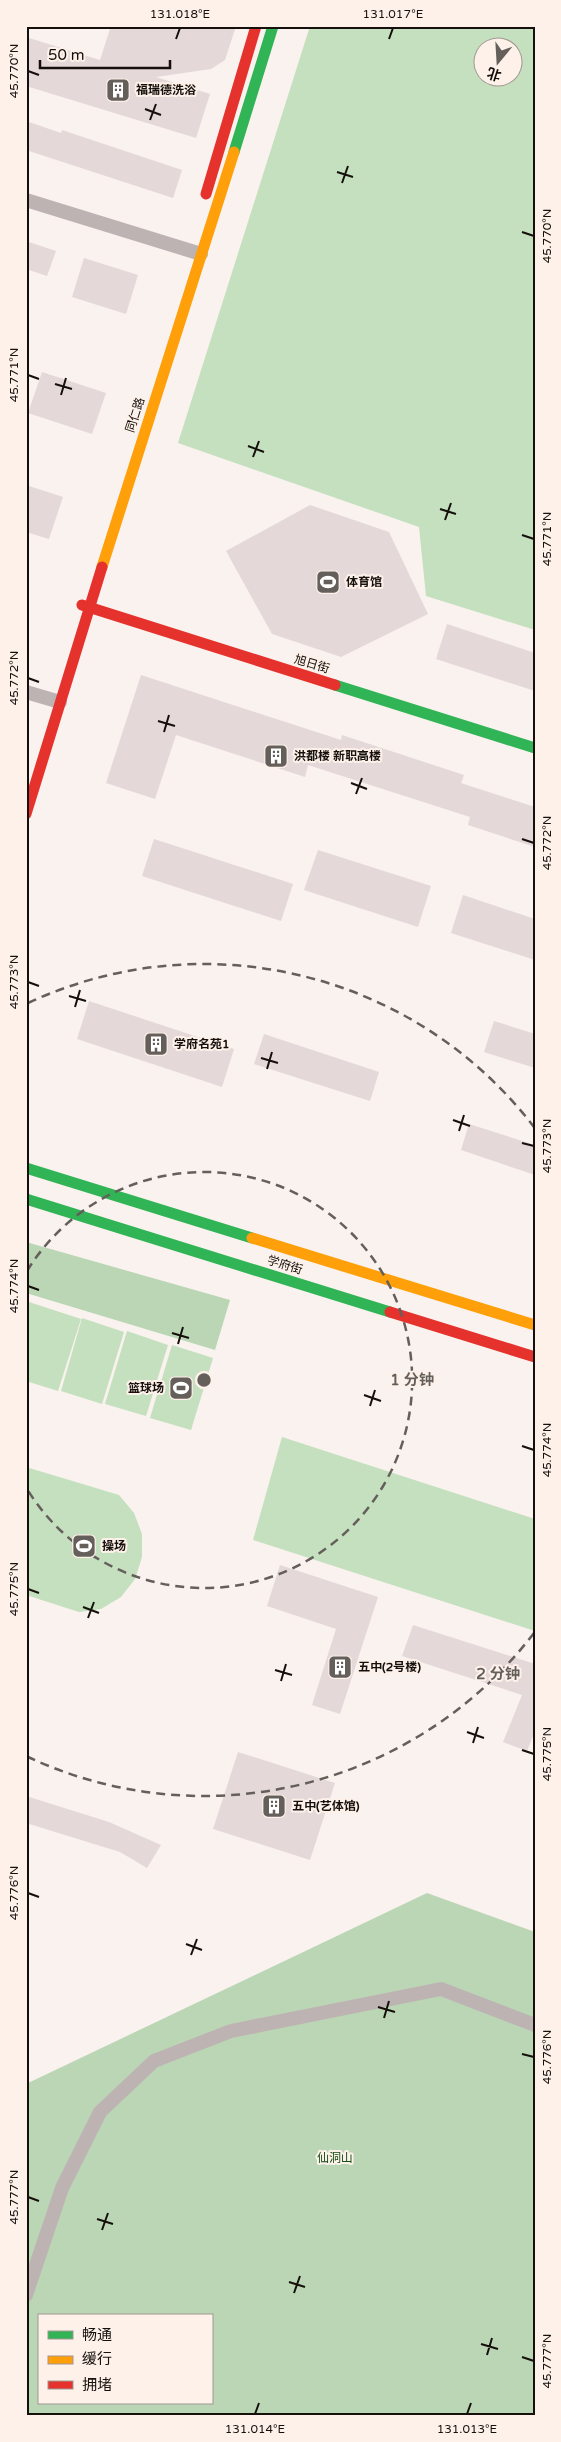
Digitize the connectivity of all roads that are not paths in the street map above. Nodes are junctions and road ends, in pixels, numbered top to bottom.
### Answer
1 (256, 26) edge
2 (273, 26) edge
3 (26, 200) edge
4 (203, 204) dead end
5 (192, 252) junction
6 (166, 328) dead end
7 (85, 606) junction
8 (26, 692) edge
9 (56, 701) junction
10 (535, 748) edge
11 (26, 780) edge
12 (26, 814) edge
13 (26, 1168) edge
14 (26, 1199) edge
15 (535, 1325) edge
16 (535, 1357) edge
17 (535, 2025) edge
18 (26, 2295) edge

1 - 4 main road
2 - 5 main road, 同仁路
3 - 5 street
5 - 7 main road, 同仁路
6 - 7 main road, 同仁路
7 - 9 main road, 同仁路
7 - 10 main road, 旭日街
8 - 9 street
9 - 11 main road, 同仁路
9 - 12 main road, 同仁路
13 - 15 main road, 学府街
14 - 16 main road, 学府街
17 - 18 street

